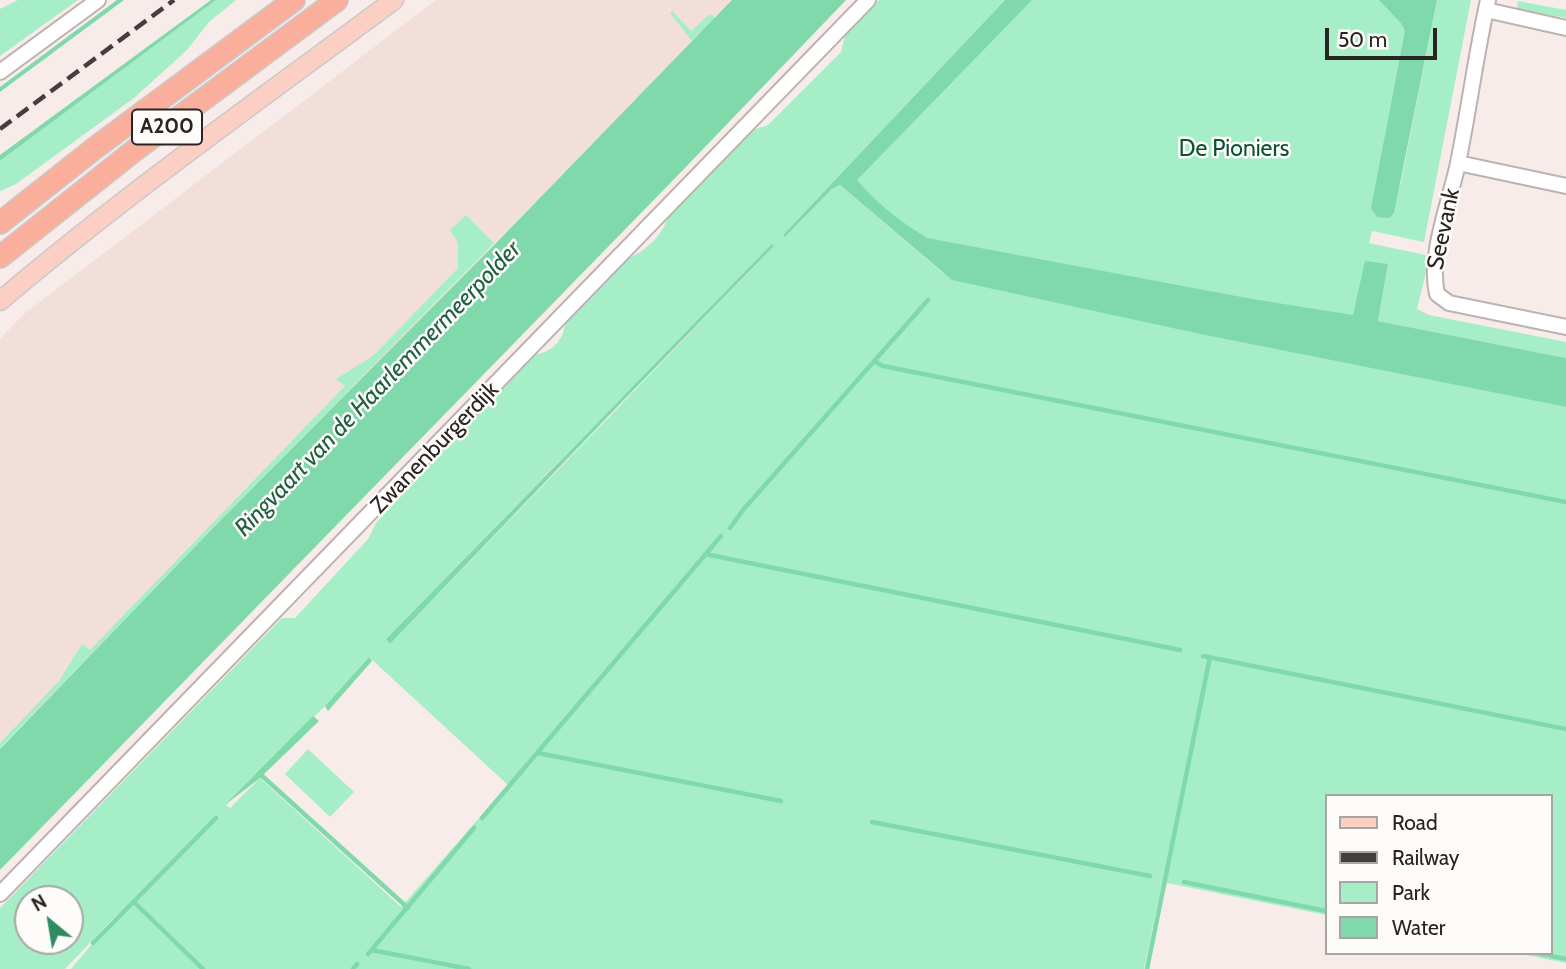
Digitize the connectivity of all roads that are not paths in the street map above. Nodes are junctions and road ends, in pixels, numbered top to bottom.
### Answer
1 (98, 0) edge
2 (294, 0) edge
3 (337, 0) edge
4 (394, 0) edge
5 (868, 0) edge
6 (1487, 5) edge
7 (1566, 28) edge
8 (0, 72) edge
9 (1458, 163) junction
10 (1566, 186) edge
11 (0, 223) edge
12 (0, 257) edge
13 (0, 301) edge
14 (1566, 327) edge
15 (0, 894) edge

1 - 8 street
2 - 11 highway, A200
3 - 12 highway, A200
4 - 13 main road
5 - 15 street, Zwanenburgerdijk
6 - 7 street, Seevank
6 - 9 street, Seevank
9 - 10 street, Seevank
9 - 14 street, Seevank

